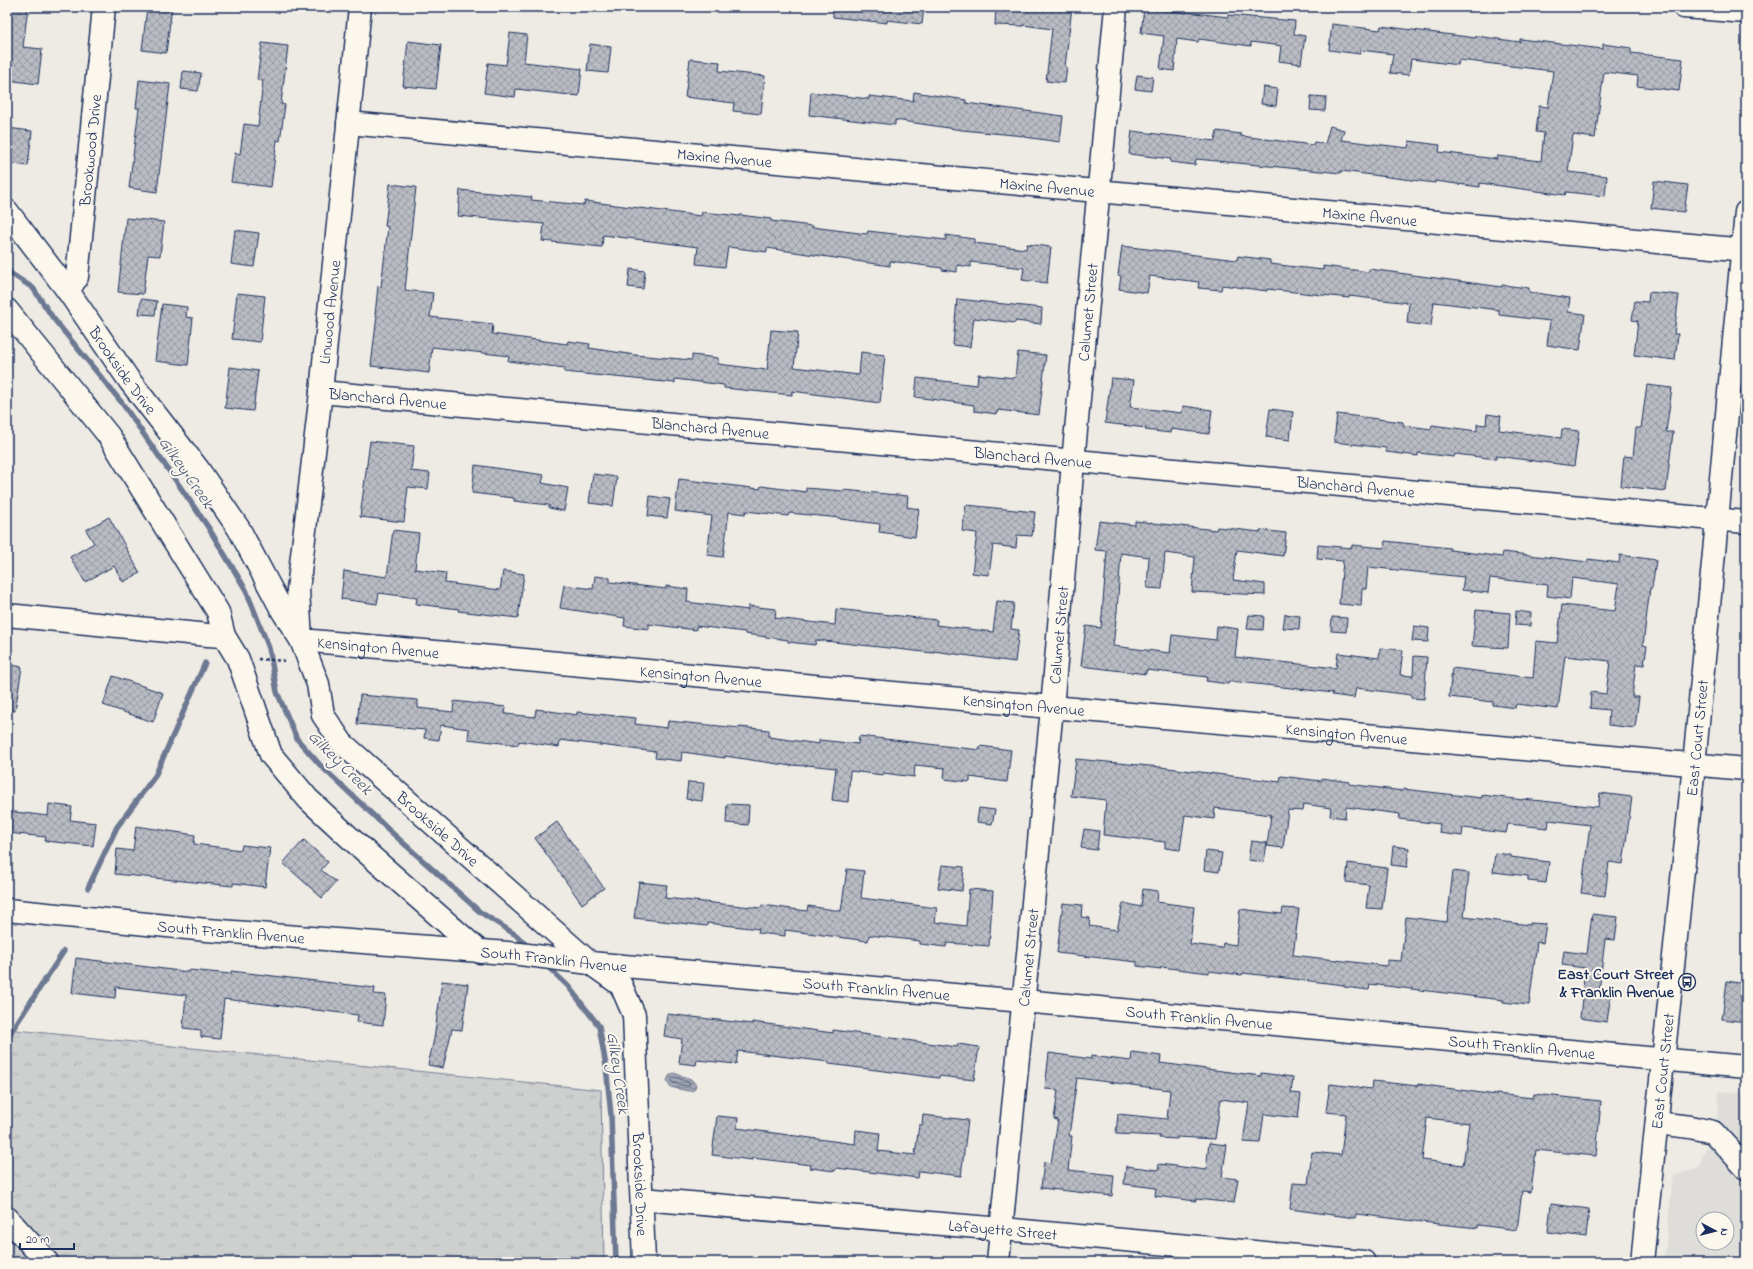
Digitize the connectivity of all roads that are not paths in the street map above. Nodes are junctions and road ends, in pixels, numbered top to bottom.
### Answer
1 (104, 7) edge
2 (360, 7) edge
3 (1116, 7) edge
4 (1684, 7) edge
5 (1746, 12) edge
6 (348, 123) junction
7 (1098, 191) junction
8 (7, 211) edge
9 (1746, 212) edge
10 (1744, 250) edge
11 (68, 291) junction
12 (7, 310) edge
13 (320, 392) junction
14 (1073, 462) junction
15 (1716, 520) junction
16 (1746, 522) edge
17 (7, 615) edge
18 (224, 636) junction
19 (301, 640) junction
20 (1052, 708) junction
21 (1694, 764) junction
22 (1746, 769) edge
23 (7, 910) edge
24 (480, 952) junction
25 (590, 964) junction
26 (1023, 1001) junction
27 (1664, 1061) junction
28 (1746, 1067) edge
29 (1657, 1123) junction
30 (1746, 1168) edge
31 (642, 1199) junction
32 (7, 1218) edge
33 (1002, 1229) junction
34 (1211, 1255) edge
35 (47, 1262) edge
36 (644, 1262) edge
37 (998, 1262) edge
38 (1364, 1262) edge
39 (1642, 1262) edge

1 - 11 street, Brookwood Drive
2 - 6 street, Linwood Avenue
3 - 7 street, Calumet Street
4 - 5 street
6 - 7 street, Maxine Avenue
6 - 13 street, Linwood Avenue
7 - 10 street, Maxine Avenue
7 - 14 street, Calumet Street
8 - 11 street, Brookside Drive
9 - 10 street, East Court Street
10 - 15 street, East Court Street
11 - 19 street, Brookside Drive
12 - 18 street
13 - 14 street, Blanchard Avenue
13 - 19 street, Linwood Avenue
14 - 15 street, Blanchard Avenue
14 - 20 street, Calumet Street
15 - 16 street, Blanchard Avenue
15 - 21 street, East Court Street
17 - 18 street
18 - 24 street
19 - 20 street, Kensington Avenue
19 - 25 street, Brookside Drive
20 - 21 street, Kensington Avenue
20 - 26 street, Calumet Street
21 - 22 street, Kensington Avenue
21 - 27 street, East Court Street
23 - 24 street, South Franklin Avenue
24 - 25 street, South Franklin Avenue
25 - 26 street, South Franklin Avenue
25 - 31 street, Brookside Drive
26 - 27 street, South Franklin Avenue
26 - 33 street, Calumet Street
27 - 28 street, South Franklin Avenue
27 - 29 street, East Court Street
29 - 30 street
29 - 39 street, East Court Street
31 - 33 street, Lafayette Street
31 - 36 street, Brookside Drive
32 - 35 street
33 - 34 street, Lafayette Street
33 - 37 street, Calumet Street
34 - 38 street, Lafayette Street

